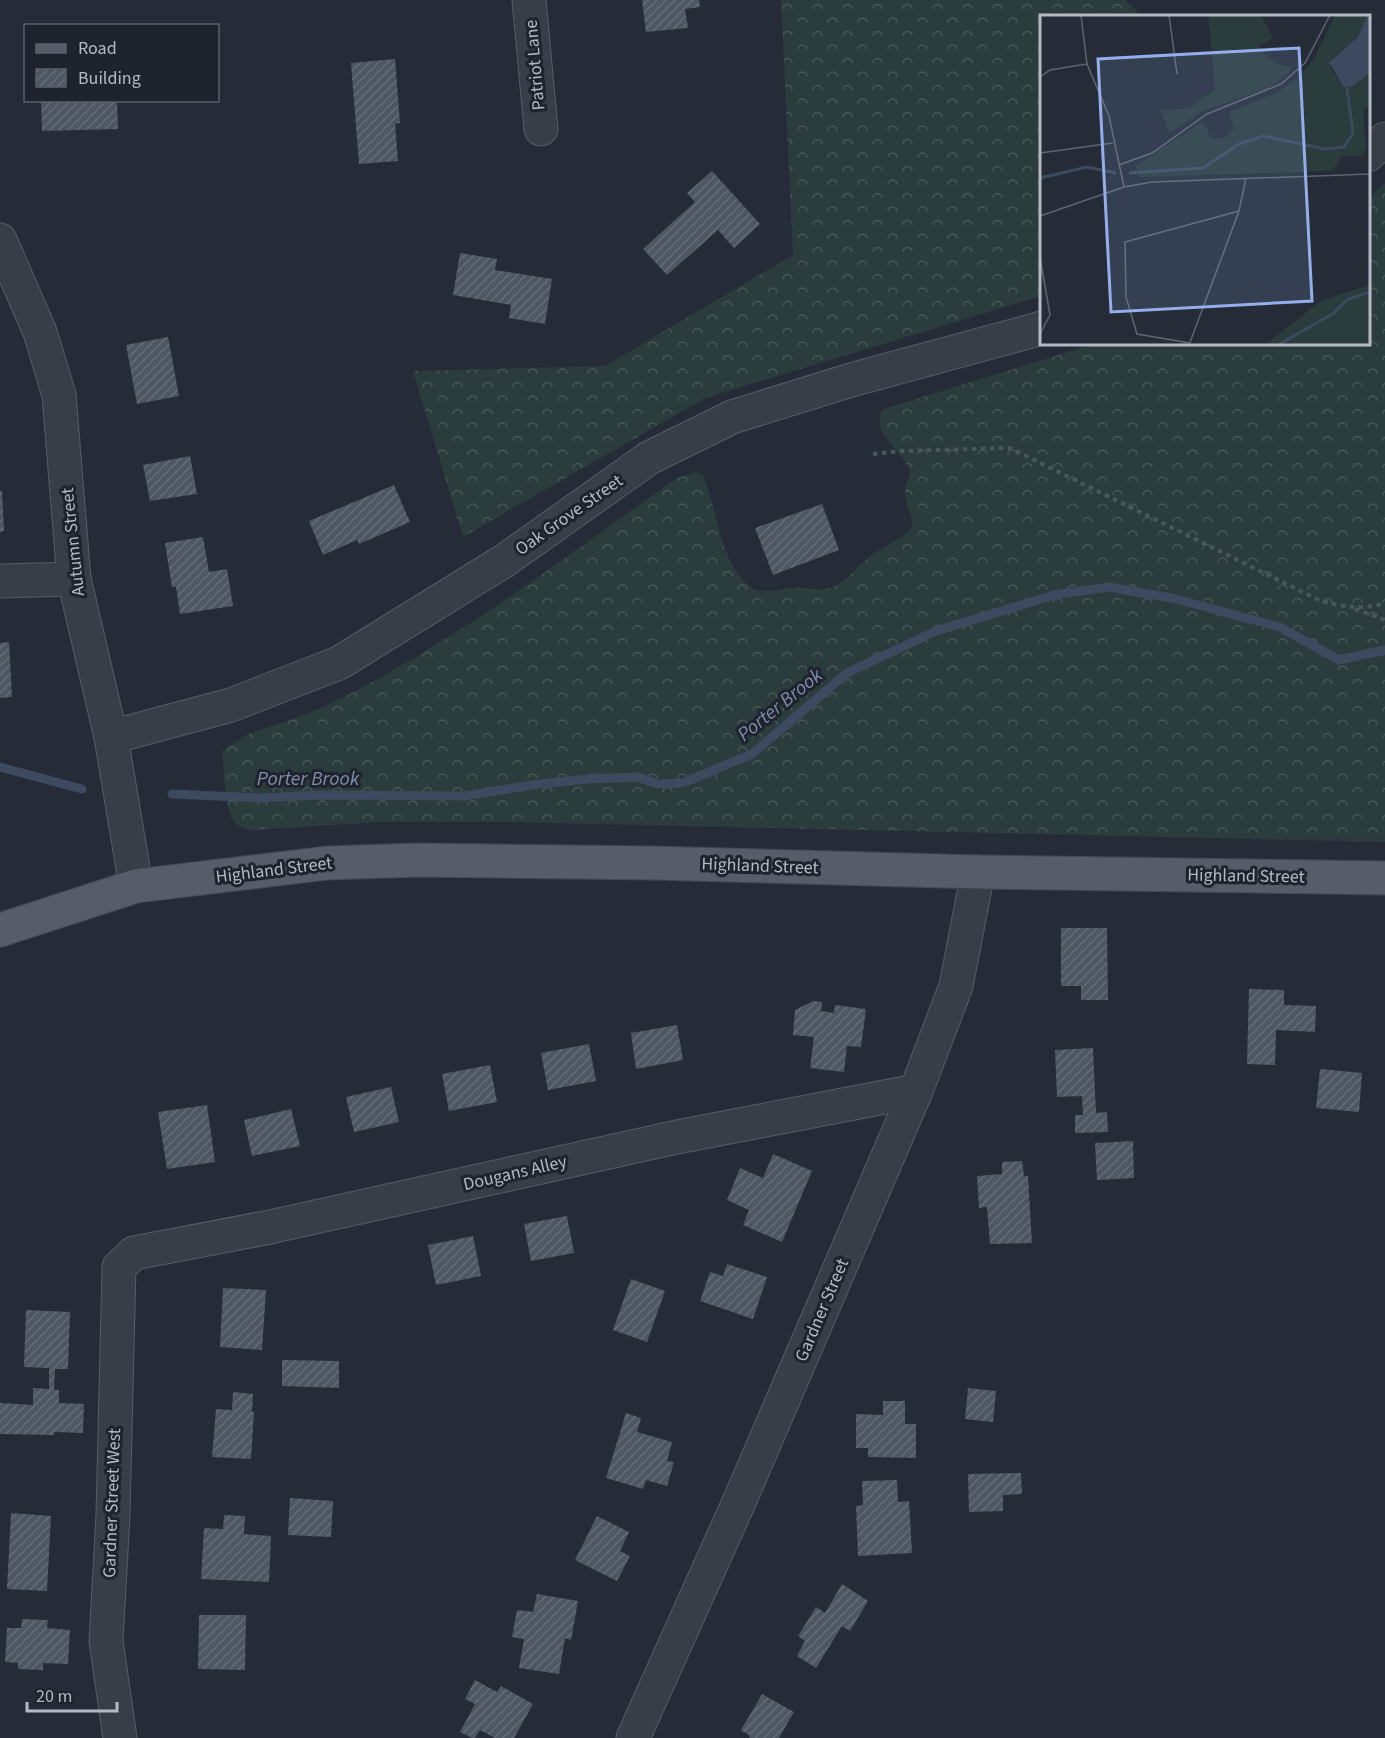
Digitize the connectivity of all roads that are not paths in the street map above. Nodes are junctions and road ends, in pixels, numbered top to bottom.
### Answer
1 (530, 0) edge
2 (541, 129) dead end
3 (1385, 139) edge
4 (1370, 153) edge
5 (0, 240) edge
6 (1040, 328) edge
7 (74, 579) junction
8 (0, 581) edge
9 (111, 737) junction
10 (978, 872) junction
11 (1385, 878) edge
12 (136, 886) junction
13 (0, 930) edge
14 (916, 1091) junction
15 (119, 1267) joint
16 (120, 1738) edge
17 (633, 1738) edge

1 - 2 street, Patriot Lane
3 - 4 street
5 - 7 street, Autumn Street
6 - 9 street, Oak Grove Street
7 - 8 street
7 - 9 street, Autumn Street
9 - 12 street, Autumn Street
10 - 11 main road, Highland Street
10 - 12 main road, Highland Street
10 - 14 street, Gardner Street
12 - 13 main road, Highland Street
14 - 15 street, Dougans Alley
14 - 17 street, Gardner Street
15 - 16 street, Gardner Street West

